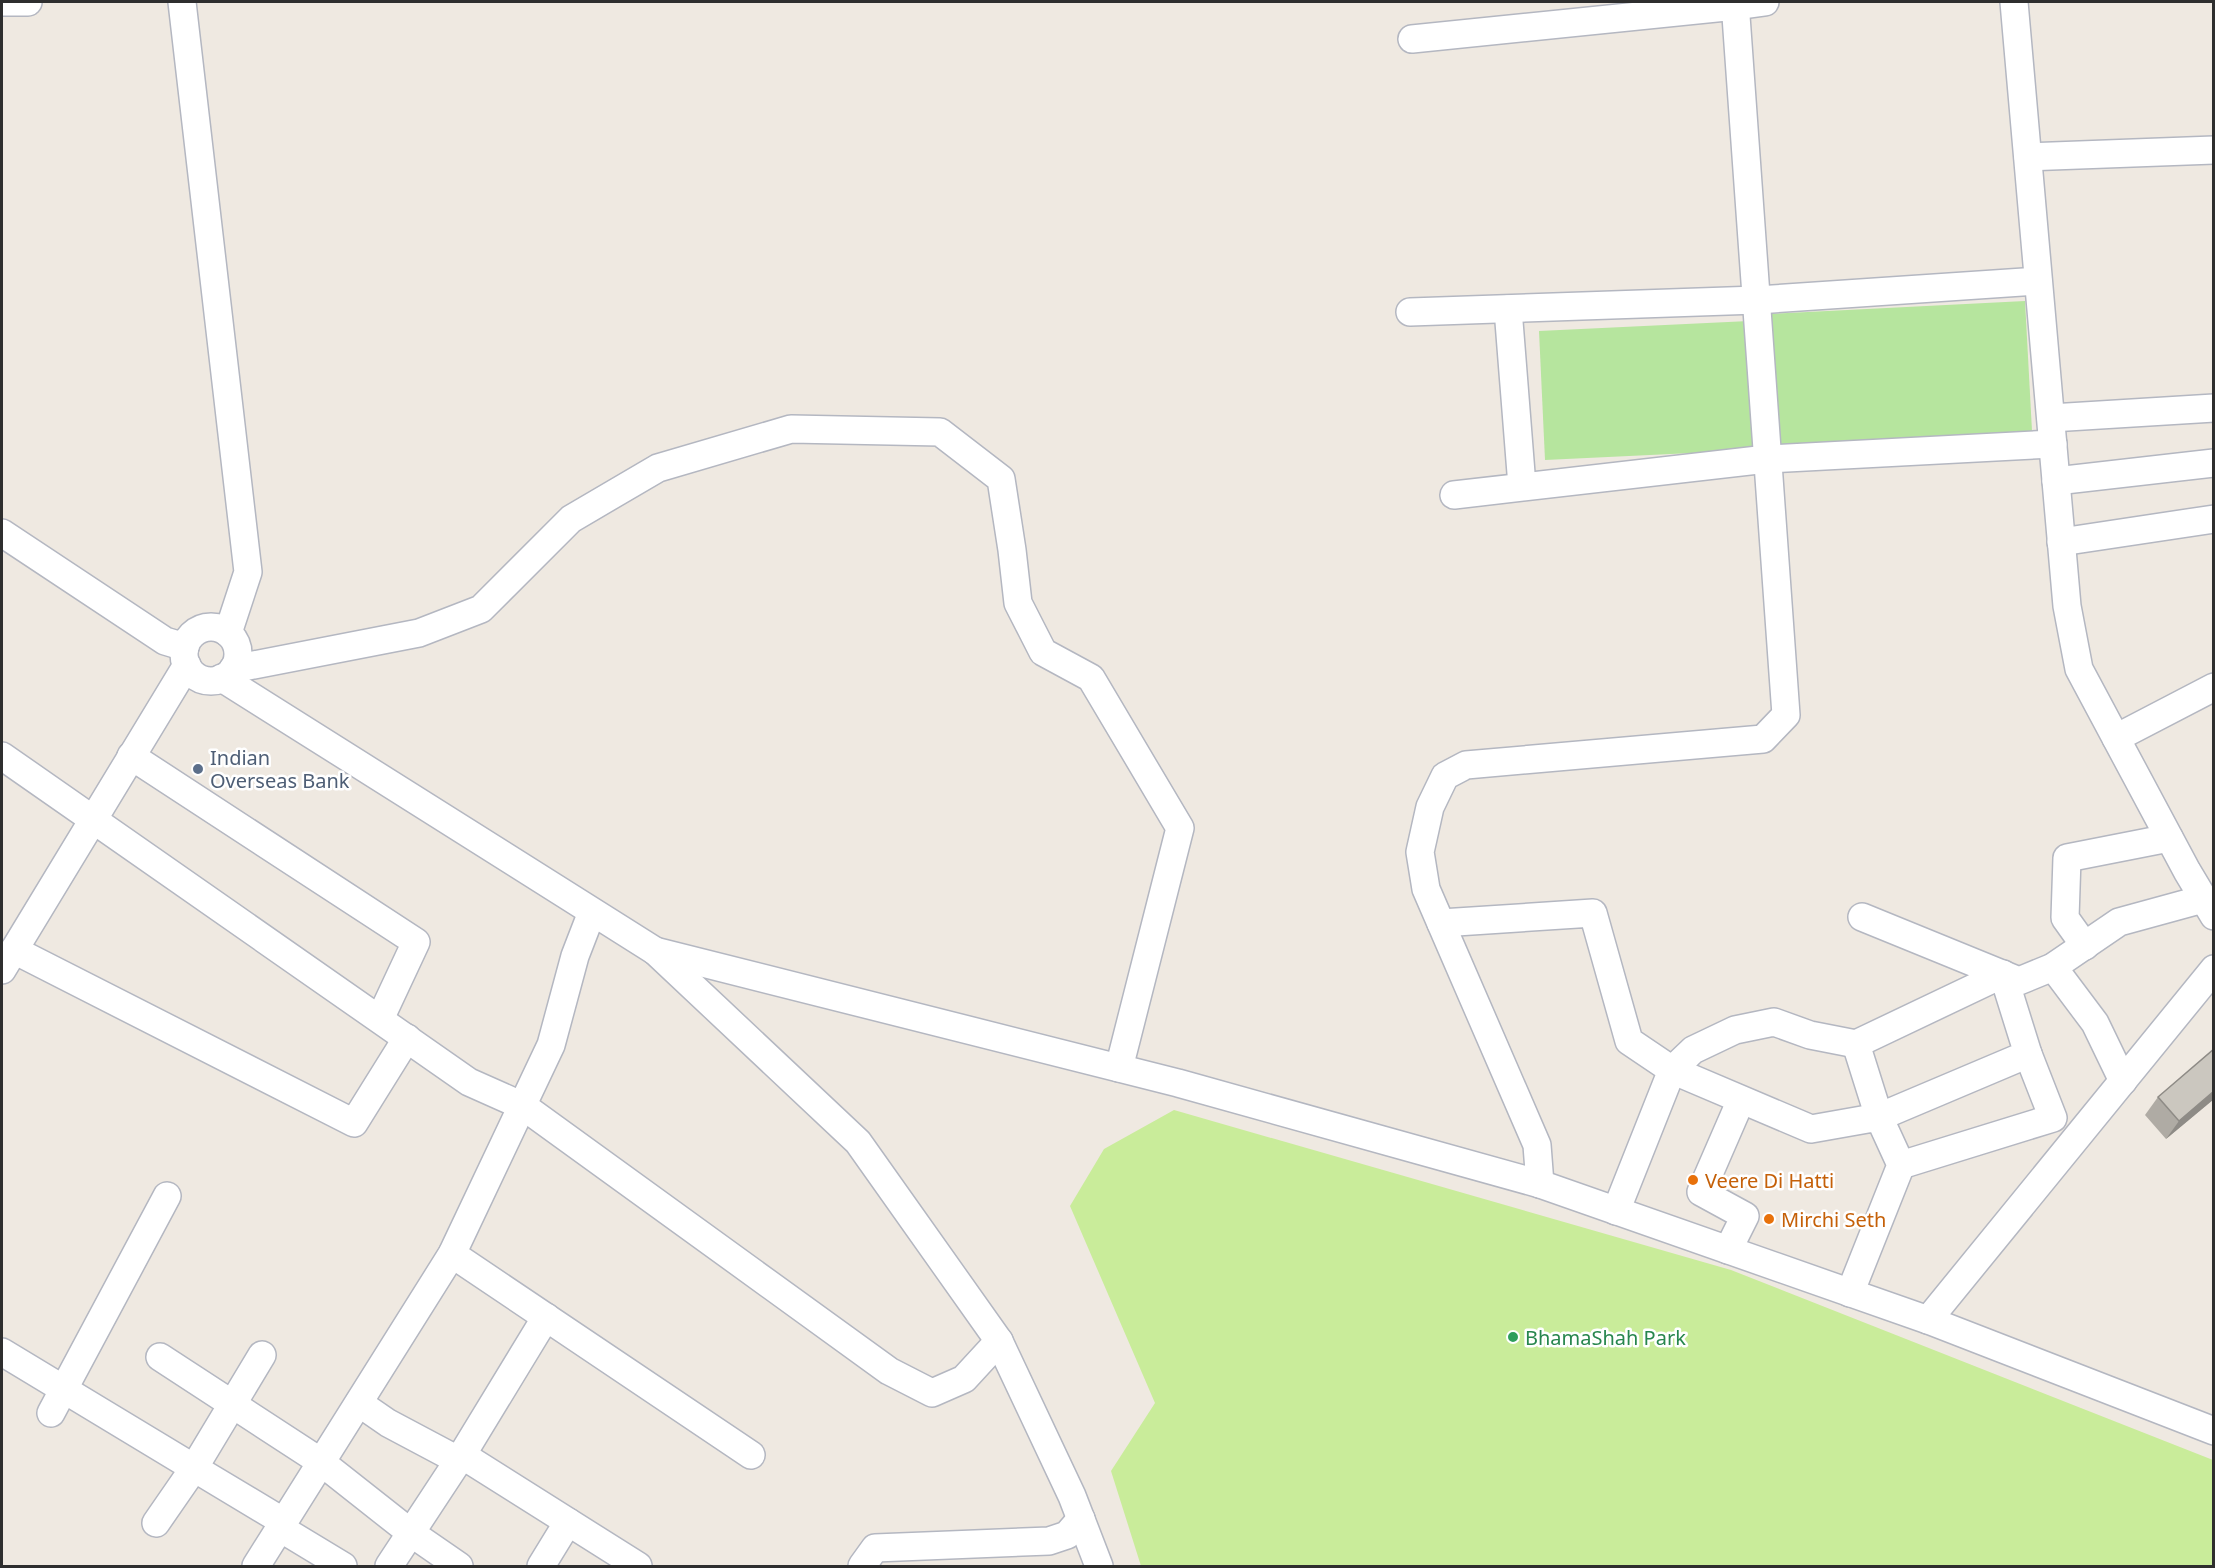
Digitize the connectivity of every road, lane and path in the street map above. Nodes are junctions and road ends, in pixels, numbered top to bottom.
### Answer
1 (2, 2) edge
2 (28, 2) edge
3 (182, 2) edge
4 (1765, 2) edge
5 (2014, 2) edge
6 (1736, 4) edge
7 (1412, 39) dead end
8 (2214, 150) edge
9 (2028, 157) junction
10 (2038, 281) junction
11 (1756, 300) junction
12 (1508, 309) junction
13 (1410, 312) dead end
14 (2214, 408) edge
15 (2052, 431) junction
16 (1767, 459) junction
17 (2214, 463) edge
18 (2056, 481) junction
19 (1522, 486) junction
20 (1454, 495) dead end
21 (2214, 519) edge
22 (2, 533) edge
23 (2061, 542) junction
24 (228, 633) junction
25 (186, 656) junction
26 (227, 674) junction
27 (2214, 687) edge
28 (2116, 738) junction
29 (2, 756) edge
30 (131, 756) junction
31 (93, 819) junction
32 (2169, 838) junction
33 (2208, 908) edge
34 (592, 912) junction
35 (1862, 917) dead end
36 (1441, 923) junction
37 (2085, 946) junction
38 (655, 951) junction
39 (8, 960) edge
40 (2054, 967) junction
41 (2214, 969) edge
42 (2003, 974) junction
43 (380, 1019) junction
44 (407, 1038) junction
45 (1856, 1044) junction
46 (2028, 1054) junction
47 (1119, 1068) junction
48 (1672, 1070) junction
49 (2123, 1081) junction
50 (1741, 1100) junction
51 (523, 1106) junction
52 (1879, 1117) junction
53 (1901, 1165) junction
54 (1540, 1184) junction
55 (167, 1196) dead end
56 (1616, 1210) junction
57 (1728, 1250) junction
58 (452, 1254) junction
59 (1850, 1293) junction
60 (546, 1317) junction
61 (1928, 1320) junction
62 (999, 1341) junction
63 (2, 1352) edge
64 (262, 1355) dead end
65 (160, 1357) dead end
66 (57, 1401) junction
67 (359, 1403) junction
68 (232, 1404) junction
69 (2214, 1431) edge
70 (462, 1455) junction
71 (752, 1455) dead end
72 (321, 1462) junction
73 (194, 1468) junction
74 (1081, 1519) junction
75 (568, 1522) junction
76 (156, 1523) dead end
77 (282, 1525) junction
78 (411, 1533) junction
79 (627, 1564) edge
80 (256, 1566) edge
81 (343, 1566) edge
82 (389, 1566) edge
83 (459, 1566) edge
84 (541, 1566) edge
85 (862, 1566) edge
86 (1099, 1566) edge

1 - 2 street
3 - 24 street
4 - 6 street
5 - 9 street
6 - 7 street
6 - 11 street
8 - 9 street
9 - 10 street
10 - 11 street
10 - 15 street
11 - 12 street
11 - 16 street
12 - 13 street
12 - 19 street
14 - 15 street
15 - 16 street
15 - 18 street
16 - 19 street
16 - 36 street
17 - 18 street
18 - 23 street
19 - 20 street
21 - 23 street
22 - 25 street
23 - 28 street
24 - 25 street
24 - 26 street
25 - 26 street
25 - 30 street
26 - 34 street
26 - 47 street
27 - 28 street
28 - 32 street
29 - 31 street
30 - 31 street
30 - 43 street
31 - 39 street
31 - 43 street
32 - 33 street
32 - 37 street
33 - 37 street
34 - 38 street
34 - 51 street
35 - 42 street
36 - 48 street
36 - 54 street
37 - 40 street
38 - 47 street
38 - 62 street
39 - 44 street
40 - 42 street
40 - 49 street
41 - 49 street
42 - 45 street
42 - 46 street
43 - 44 street
44 - 51 street
45 - 48 street
45 - 52 street
46 - 52 street
46 - 53 street
47 - 54 street
48 - 50 street
48 - 56 street
49 - 61 street
50 - 52 street
50 - 57 street
51 - 58 street
51 - 62 street
52 - 53 street
53 - 59 street
54 - 56 street
55 - 66 street
56 - 57 street
57 - 59 street
58 - 60 street
58 - 67 street
59 - 61 street
60 - 70 street
60 - 71 street
61 - 69 street
62 - 74 street
63 - 66 street
64 - 68 street
65 - 68 street
66 - 73 street
67 - 70 street
67 - 72 street
68 - 72 street
68 - 73 street
70 - 75 street
70 - 78 street
72 - 77 street
72 - 78 street
73 - 76 street
73 - 77 street
74 - 85 street
74 - 86 street
75 - 79 street
75 - 84 street
77 - 80 street
77 - 81 street
78 - 82 street
78 - 83 street

